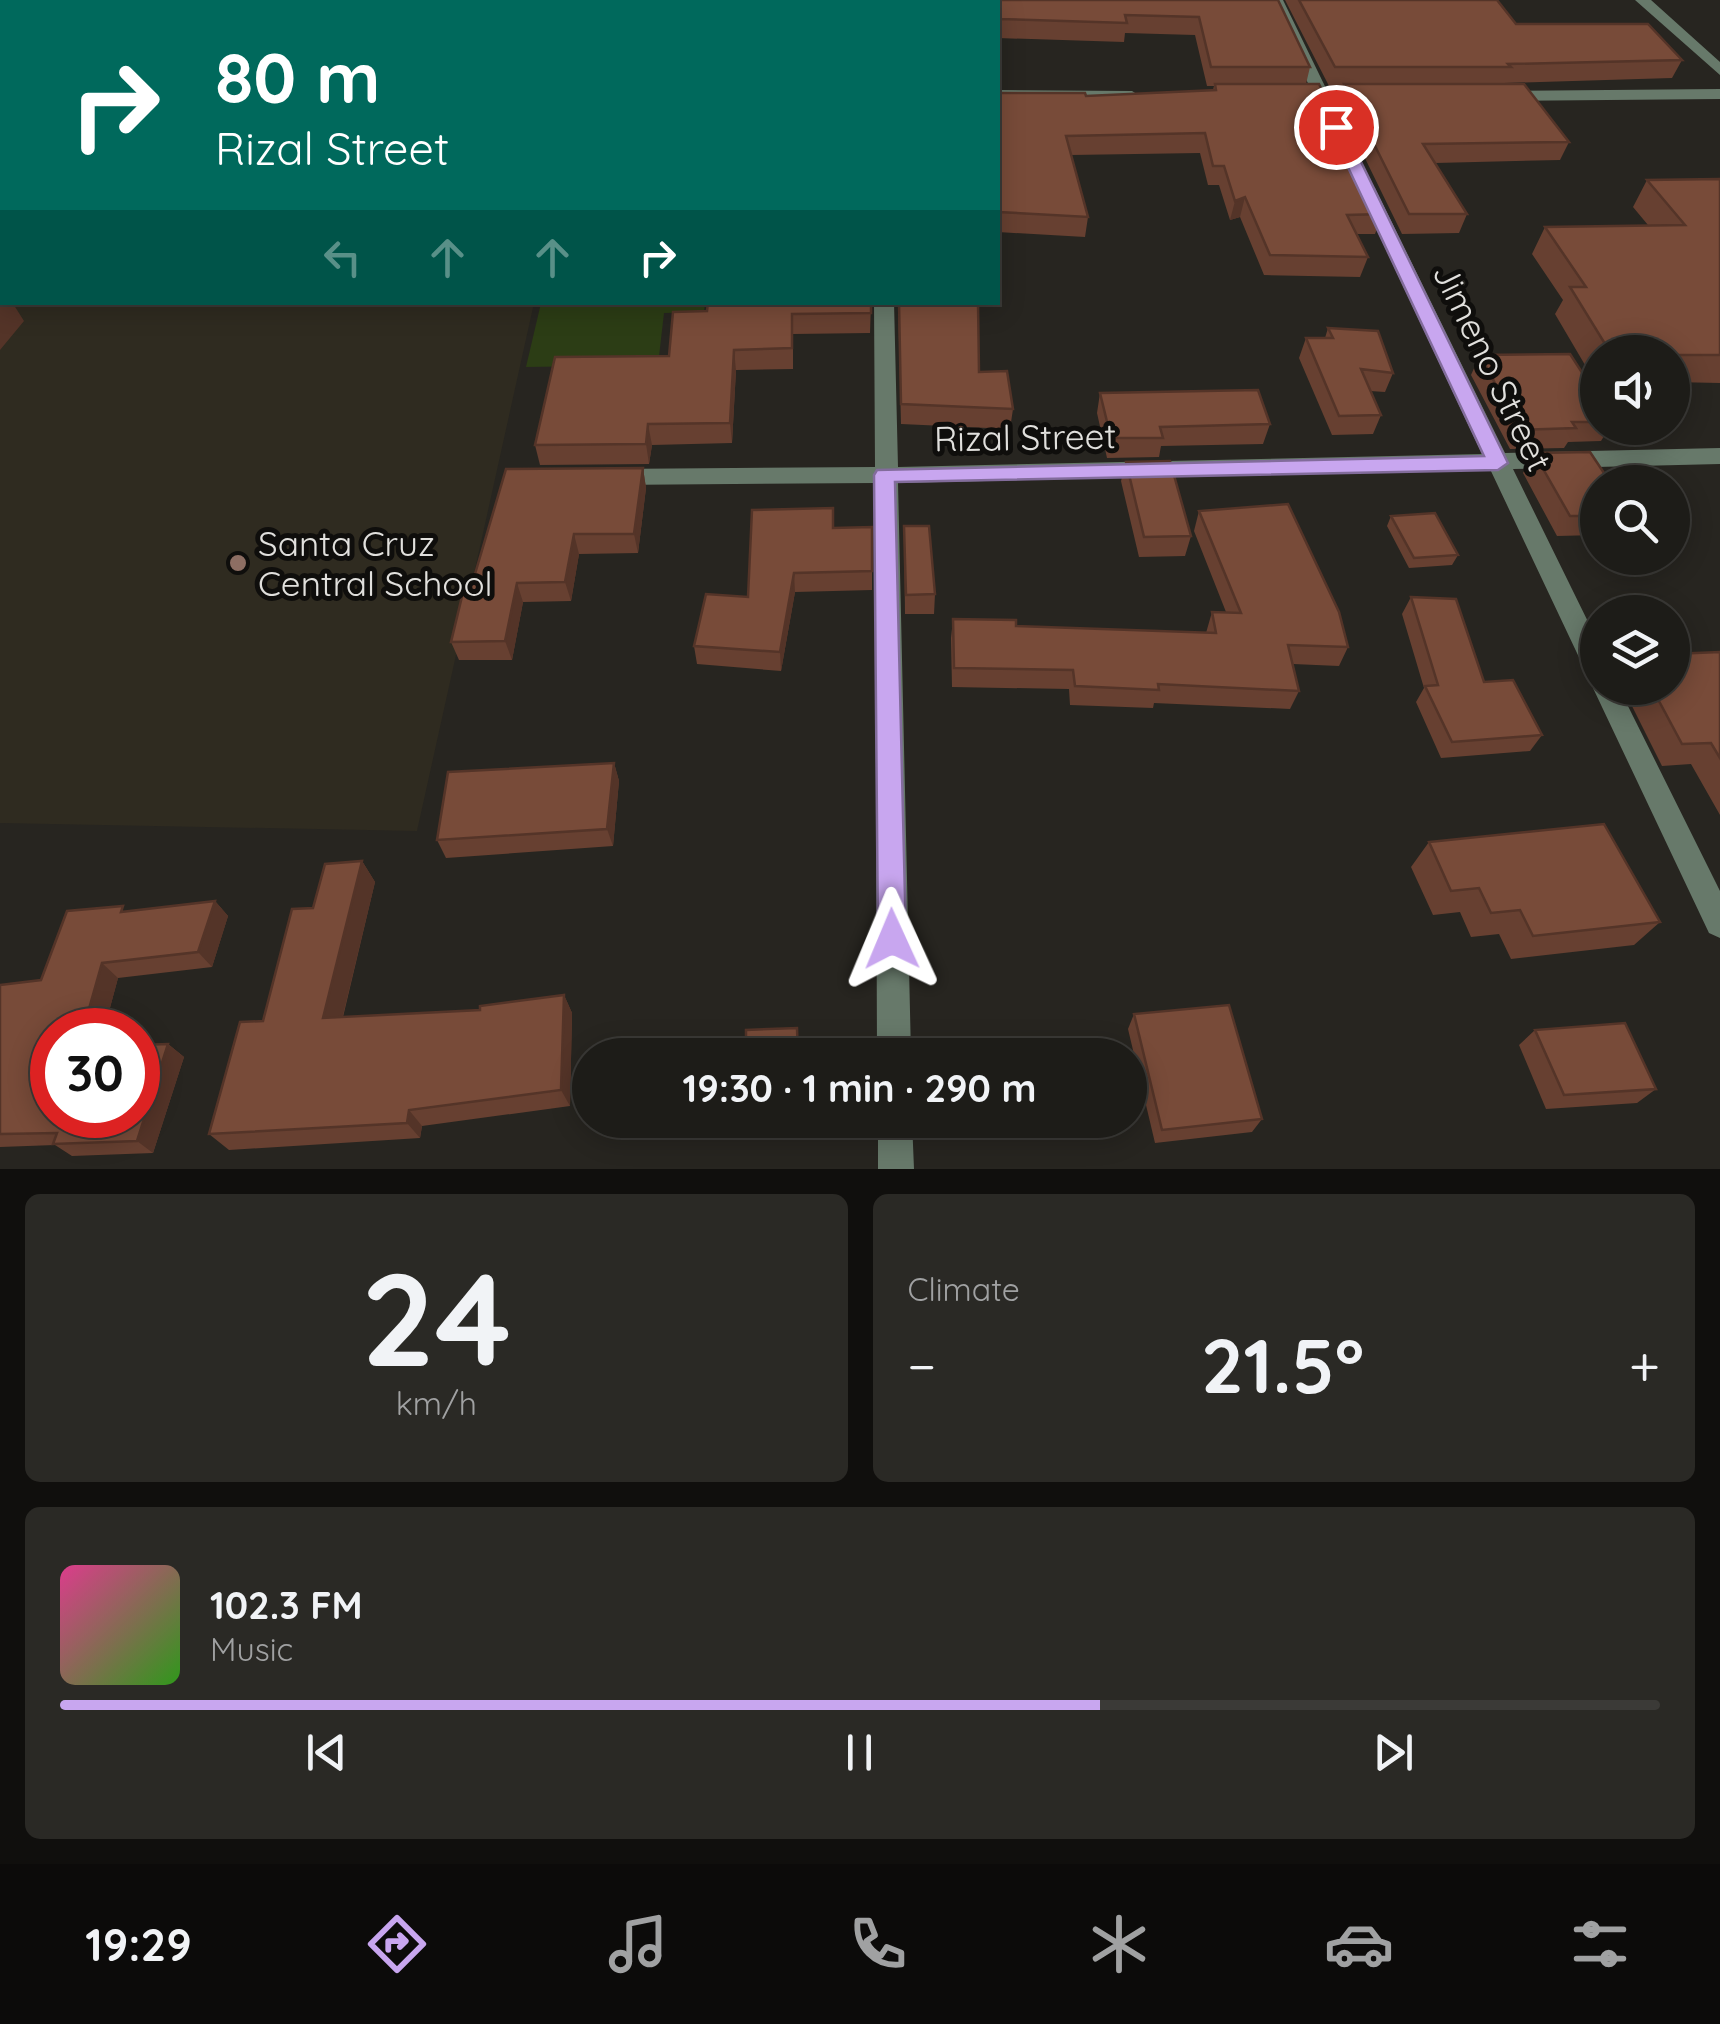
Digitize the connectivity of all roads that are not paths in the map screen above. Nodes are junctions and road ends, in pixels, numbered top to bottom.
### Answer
1 (1276, 0) edge
2 (1642, 0) edge
3 (1720, 70) edge
4 (1720, 94) edge
5 (1000, 95) edge
6 (1156, 96) edge
7 (1481, 96) edge
8 (1338, 131) edge
9 (1355, 165) edge
10 (884, 305) edge
11 (1720, 456) edge
12 (1498, 463) junction
13 (884, 475) junction
14 (590, 477) edge
15 (1580, 633) edge
16 (1614, 705) edge
17 (1720, 924) edge
18 (894, 1038) edge
19 (896, 1138) edge
20 (896, 1169) edge

1 - 8 street
2 - 3 street
4 - 7 street
5 - 6 street
9 - 12 street, Jimeno Street
10 - 13 street
11 - 12 street, Rizal Street
12 - 13 street, Rizal Street
12 - 15 street, Jimeno Street
13 - 14 street, Rizal Street
13 - 18 street
16 - 17 street
19 - 20 street

